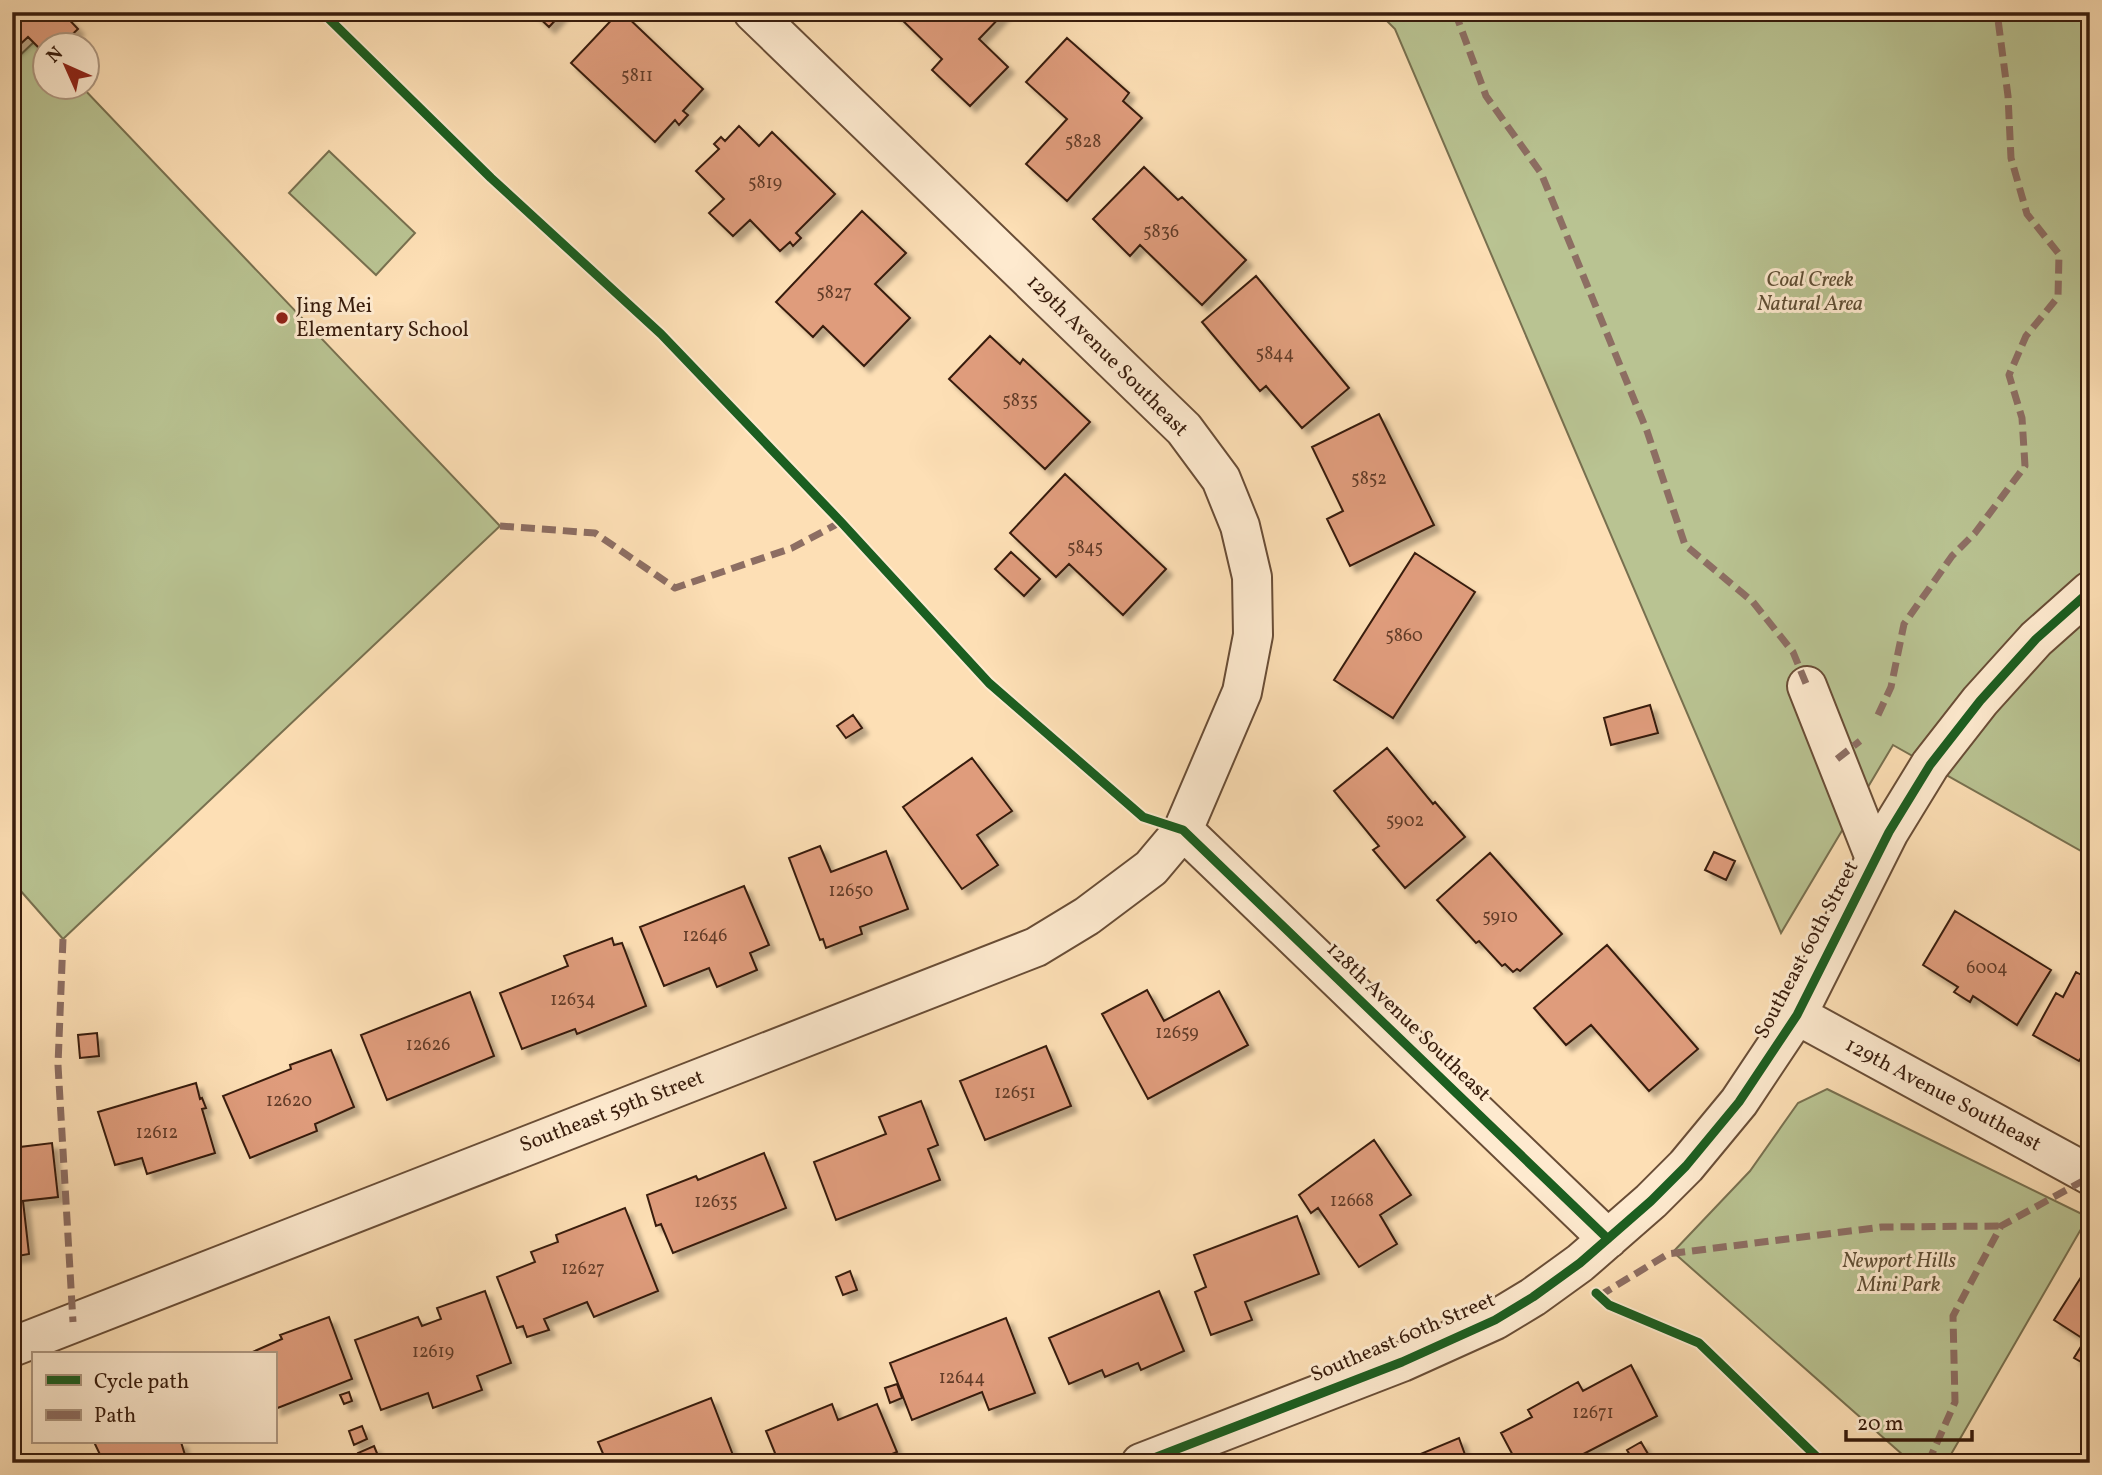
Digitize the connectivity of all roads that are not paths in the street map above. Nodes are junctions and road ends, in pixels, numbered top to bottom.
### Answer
1 (752, 12) edge
2 (2090, 591) edge
3 (1807, 685) dead end
4 (1183, 830) junction
5 (1875, 858) junction
6 (1797, 1015) junction
7 (2090, 1175) edge
8 (1608, 1239) junction
9 (12, 1347) edge
10 (1141, 1463) edge

1 - 4 street, 129th Avenue Southeast
2 - 5 street, Southeast 60th Street
3 - 5 street
4 - 8 street, 128th Avenue Southeast
4 - 9 street, Southeast 59th Street
5 - 6 street, Southeast 60th Street
6 - 7 street, 129th Avenue Southeast
6 - 8 street, Southeast 60th Street
8 - 10 street, Southeast 60th Street

